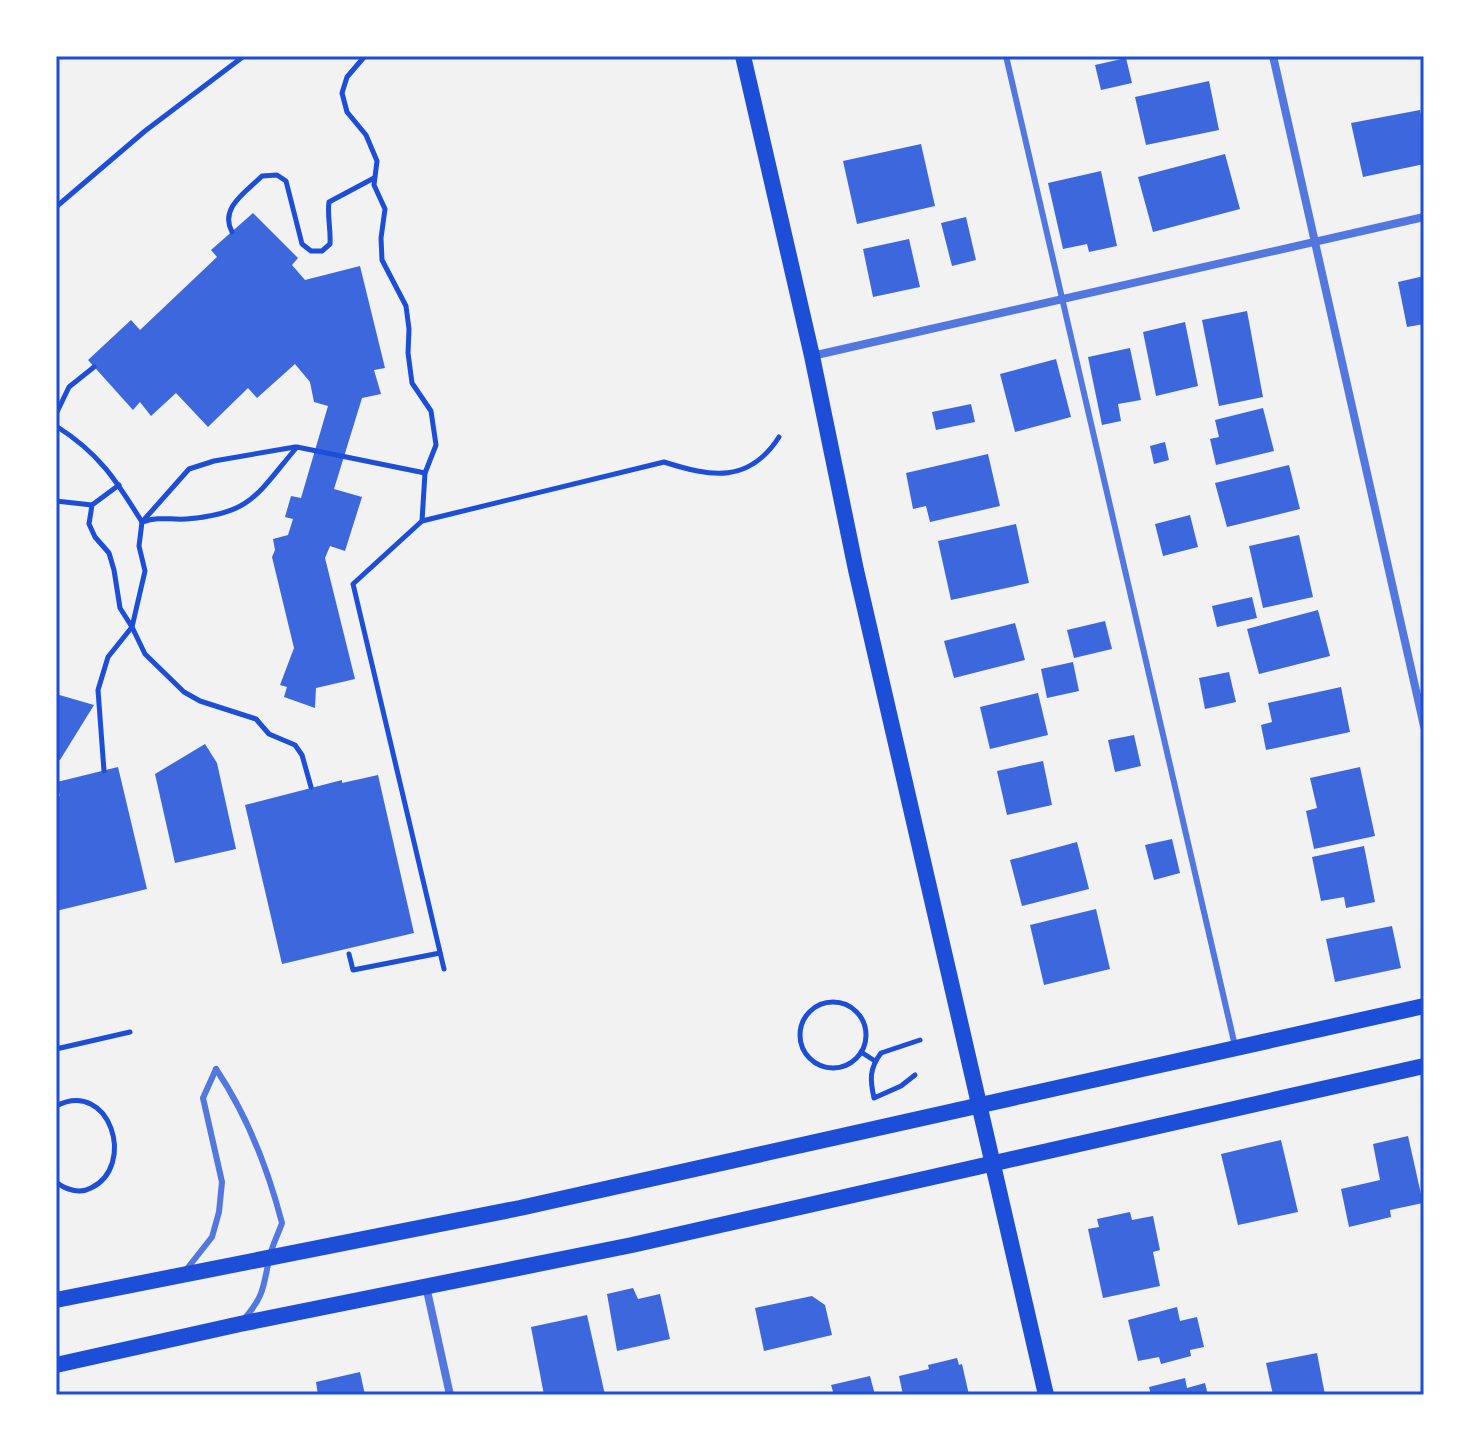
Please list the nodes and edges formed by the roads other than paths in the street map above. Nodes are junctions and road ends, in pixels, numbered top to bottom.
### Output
1 (743, 56) edge
2 (1006, 56) edge
3 (1273, 56) edge
4 (1424, 217) edge
5 (1315, 242) junction
6 (1061, 299) junction
7 (812, 356) junction
8 (1424, 726) edge
9 (1424, 1006) edge
10 (1235, 1048) junction
11 (1424, 1066) edge
12 (978, 1106) junction
13 (992, 1165) junction
14 (269, 1258) junction
15 (180, 1277) junction
16 (426, 1286) junction
17 (56, 1300) edge
18 (240, 1324) junction
19 (56, 1365) edge
20 (450, 1395) edge
21 (1046, 1395) edge

1 - 7 main road
2 - 6 lane
3 - 5 street
4 - 5 street
5 - 6 street
5 - 8 street
6 - 7 street
6 - 10 lane
7 - 12 main road
9 - 10 main road
10 - 12 main road
11 - 13 main road
12 - 13 main road
12 - 14 main road
13 - 16 main road
13 - 21 main road
14 - 15 main road
14 - 15 lane
14 - 18 lane
15 - 17 main road
16 - 18 main road
16 - 20 street
18 - 19 main road

